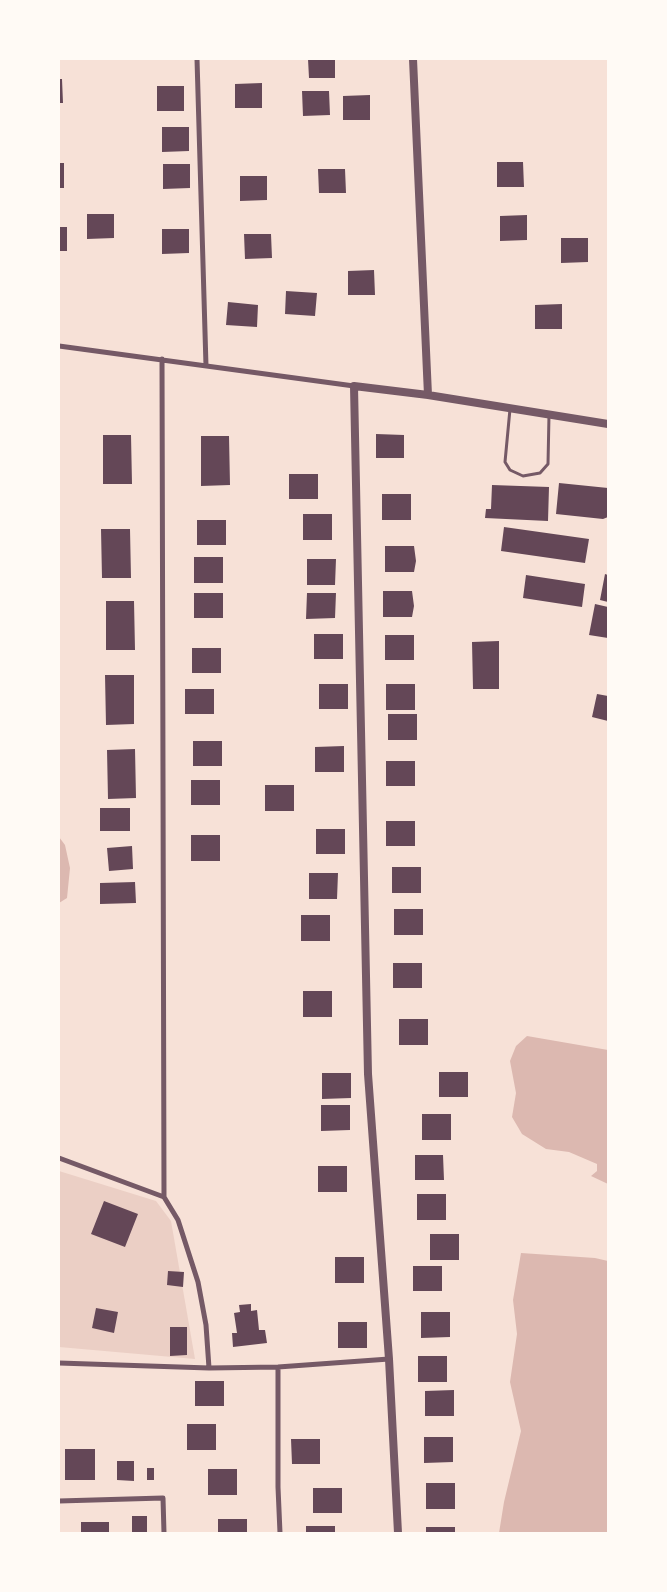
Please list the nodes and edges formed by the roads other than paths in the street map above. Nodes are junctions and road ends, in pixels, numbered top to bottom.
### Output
1 (197, 59) edge
2 (413, 59) edge
3 (59, 346) edge
4 (162, 359) junction
5 (206, 366) junction
6 (354, 386) junction
7 (428, 395) junction
8 (510, 408) junction
9 (549, 414) junction
10 (608, 424) edge
11 (59, 1158) edge
12 (164, 1197) junction
13 (389, 1359) junction
14 (59, 1363) edge
15 (278, 1367) junction
16 (209, 1368) junction
17 (59, 1501) edge
18 (164, 1533) edge
19 (280, 1533) edge
20 (398, 1533) edge

1 - 5 street
2 - 7 street
3 - 4 street
4 - 5 street
4 - 12 street
5 - 6 street
6 - 7 street
6 - 13 street
7 - 8 street
8 - 9 street
8 - 9 lane
9 - 10 street
11 - 12 street
12 - 16 street
13 - 15 street
13 - 20 street
14 - 16 street
15 - 16 street
15 - 19 street
17 - 18 street

